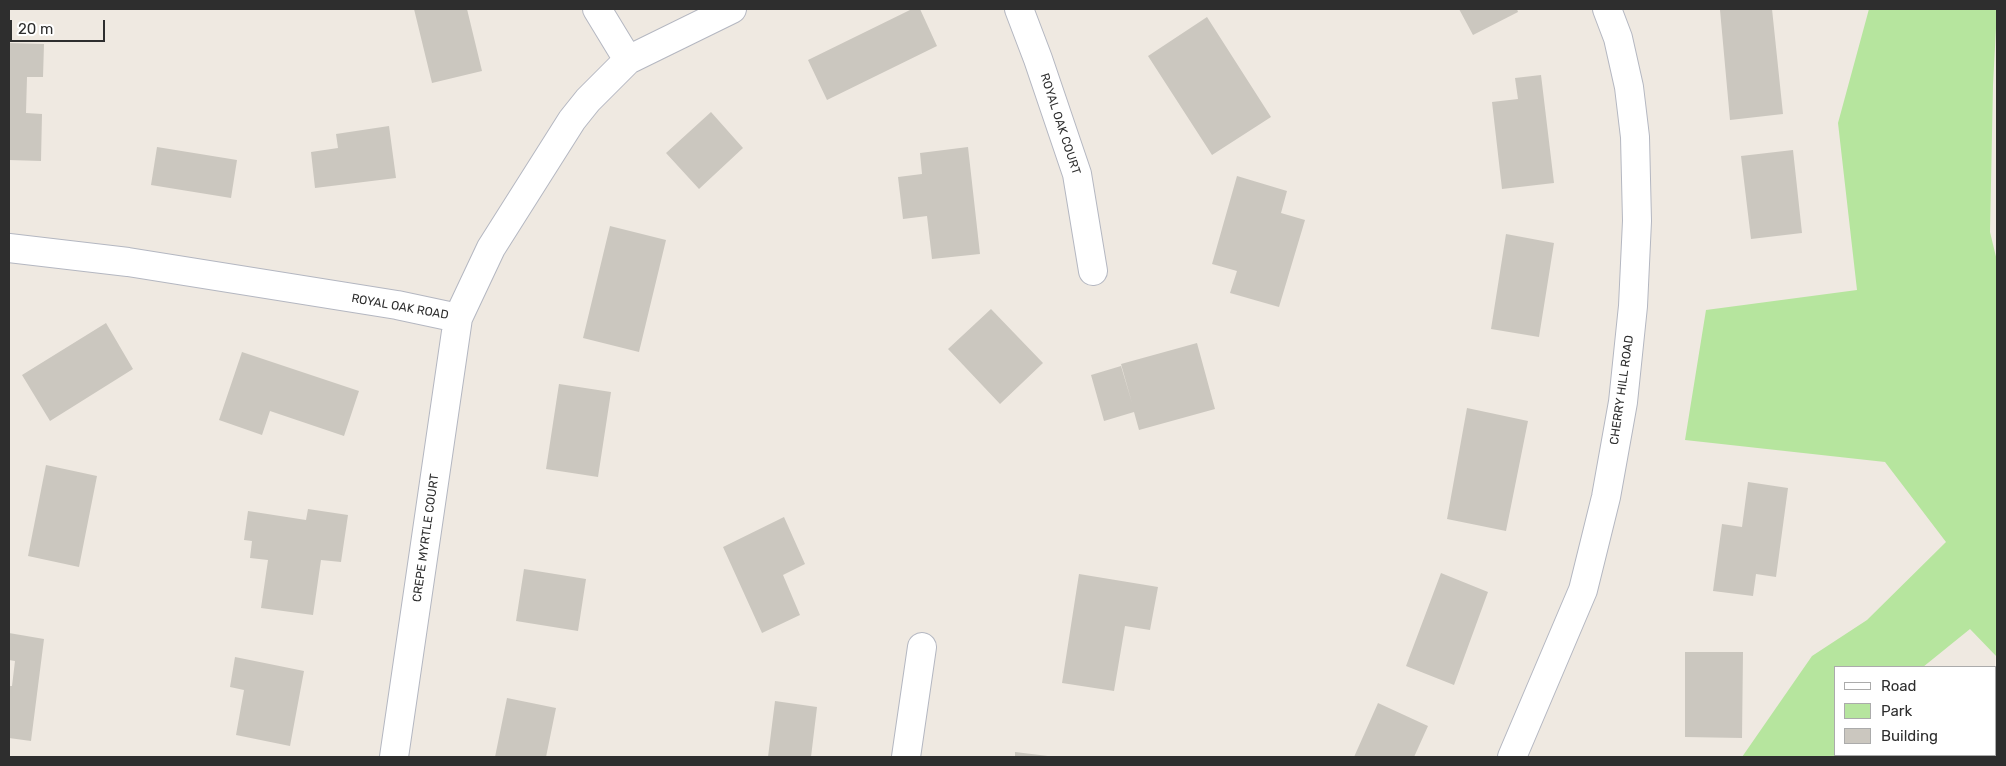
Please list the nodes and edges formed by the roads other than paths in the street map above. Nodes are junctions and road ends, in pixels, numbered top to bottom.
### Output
1 (597, 9) edge
2 (732, 9) edge
3 (1019, 9) edge
4 (1607, 9) edge
5 (628, 60) junction
6 (9, 248) edge
7 (1093, 271) dead end
8 (458, 318) junction
9 (922, 647) dead end
10 (394, 757) edge
11 (906, 757) edge
12 (1512, 757) edge

1 - 5 street
2 - 5 street, ROYAL OAK ROAD
3 - 7 street, ROYAL OAK COURT
4 - 12 street, CHERRY HILL ROAD
5 - 8 street, ROYAL OAK ROAD
6 - 8 street, ROYAL OAK ROAD
8 - 10 street, CREPE MYRTLE COURT
9 - 11 street

